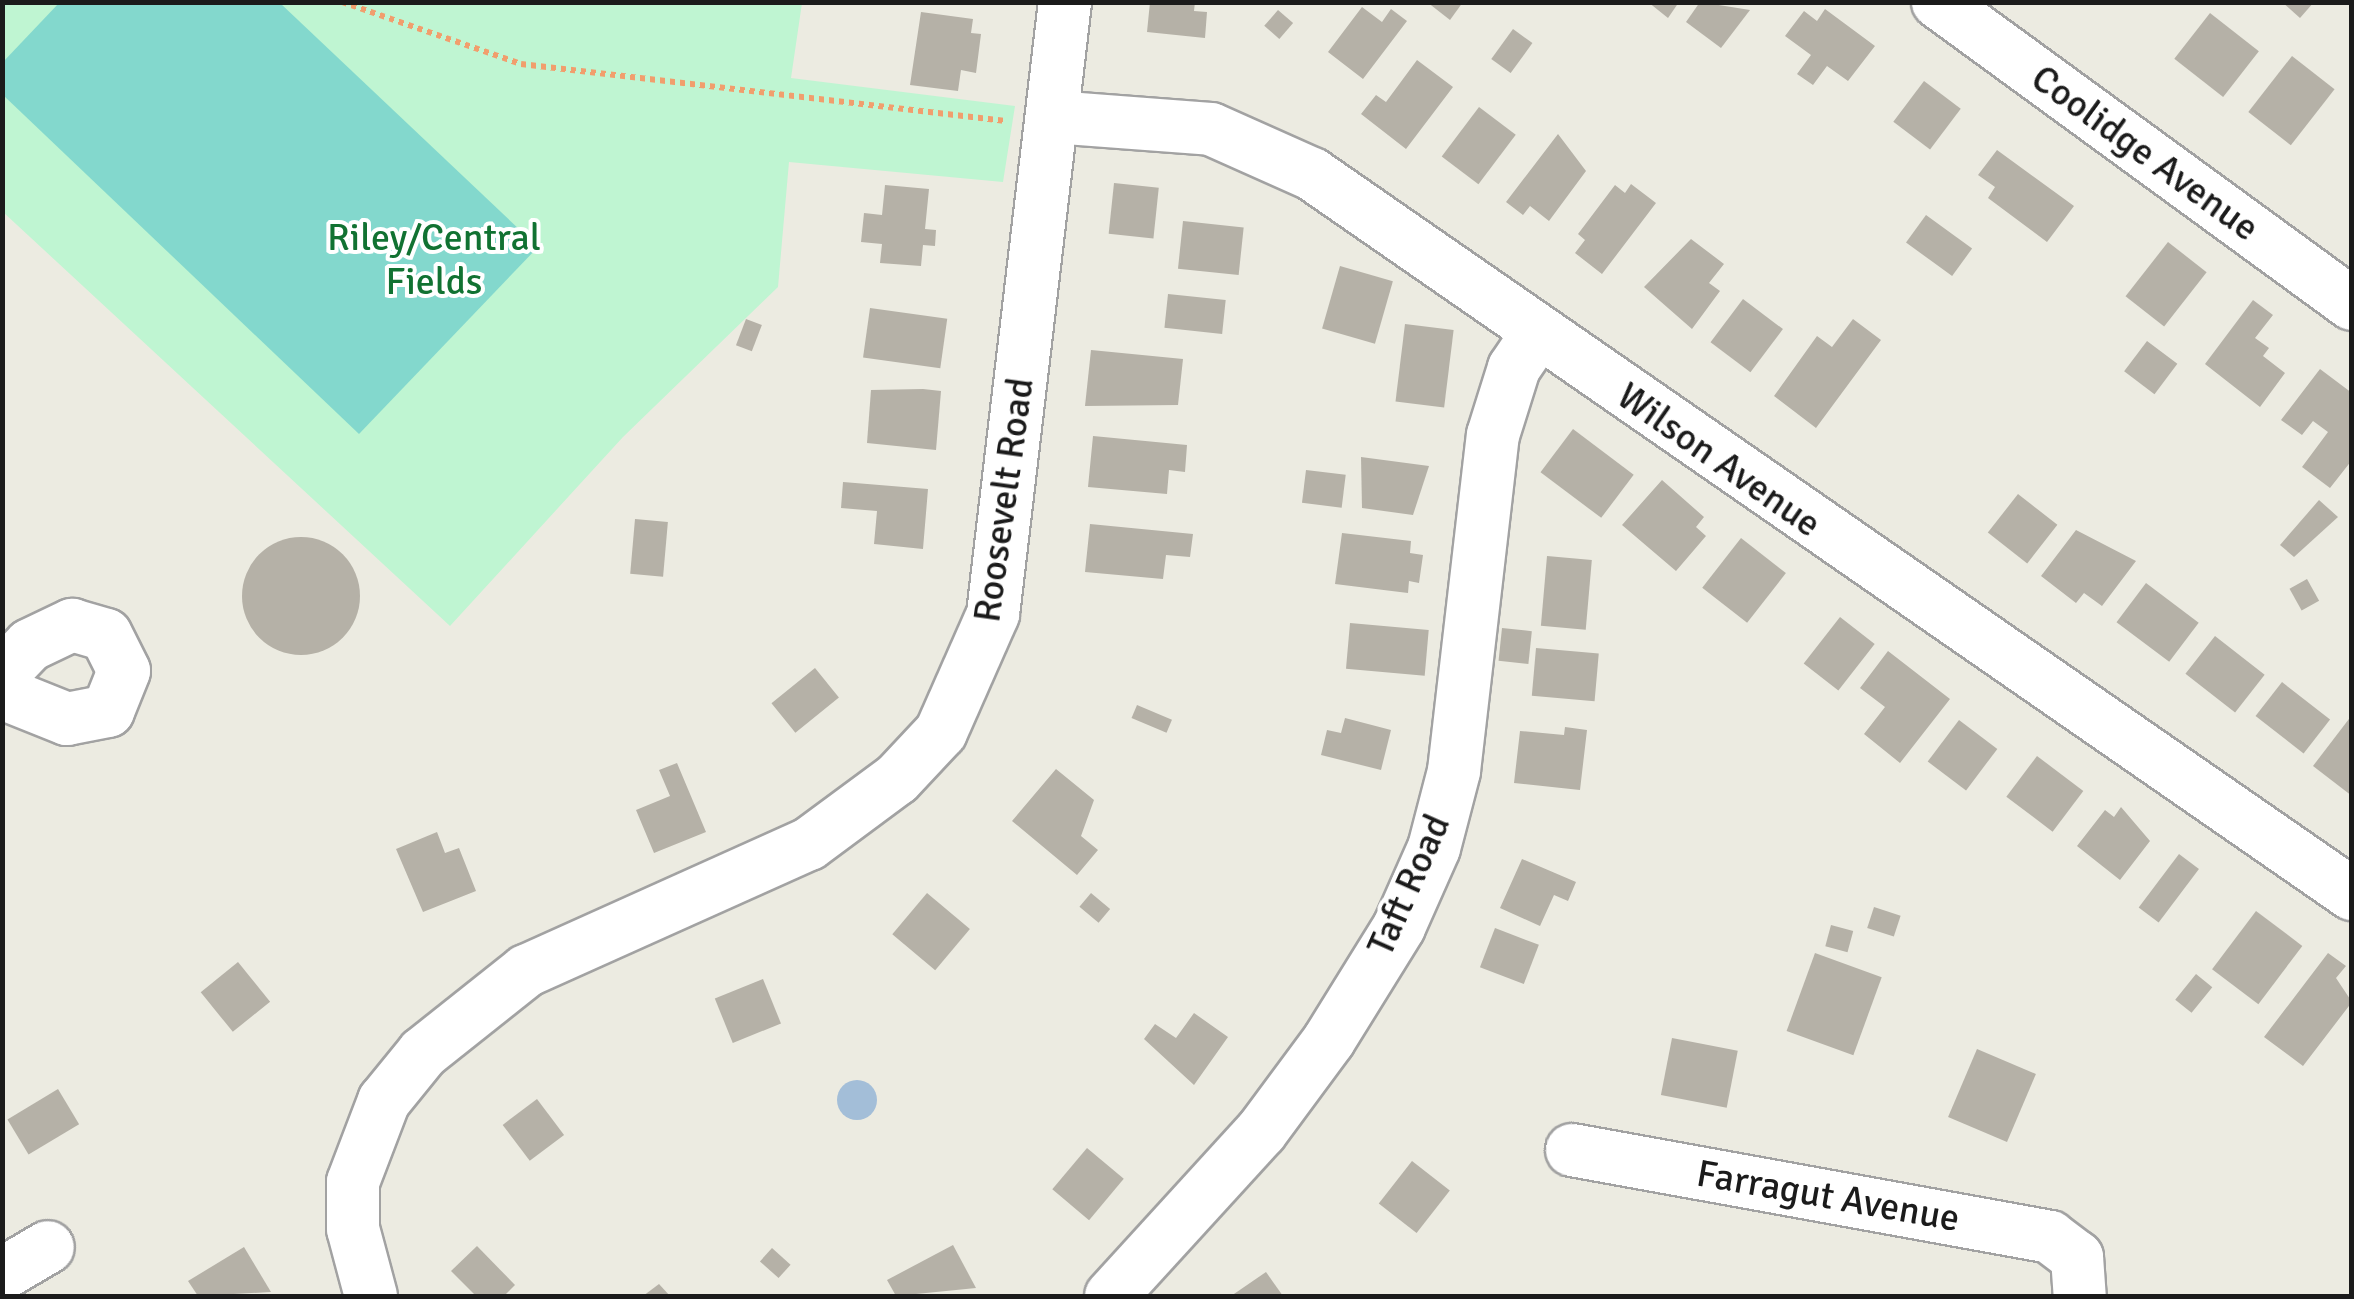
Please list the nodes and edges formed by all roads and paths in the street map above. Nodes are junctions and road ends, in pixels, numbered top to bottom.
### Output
1 (342, 2) edge
2 (1066, 2) edge
3 (1938, 2) edge
4 (1053, 116) junction
5 (2352, 304) edge
6 (1537, 334) junction
7 (2, 674) edge
8 (2, 693) edge
9 (2352, 894) edge
10 (1572, 1150) dead end
11 (48, 1247) dead end
12 (2, 1274) edge
13 (2079, 1277) edge
14 (371, 1296) edge
15 (1111, 1296) edge

1 - 4 path
2 - 4 street, Roosevelt Road
3 - 5 street, Coolidge Avenue
4 - 6 street, Wilson Avenue
4 - 14 street, Roosevelt Road
6 - 9 street, Wilson Avenue
6 - 15 street, Taft Road
7 - 8 street
10 - 13 street, Farragut Avenue
11 - 12 street

